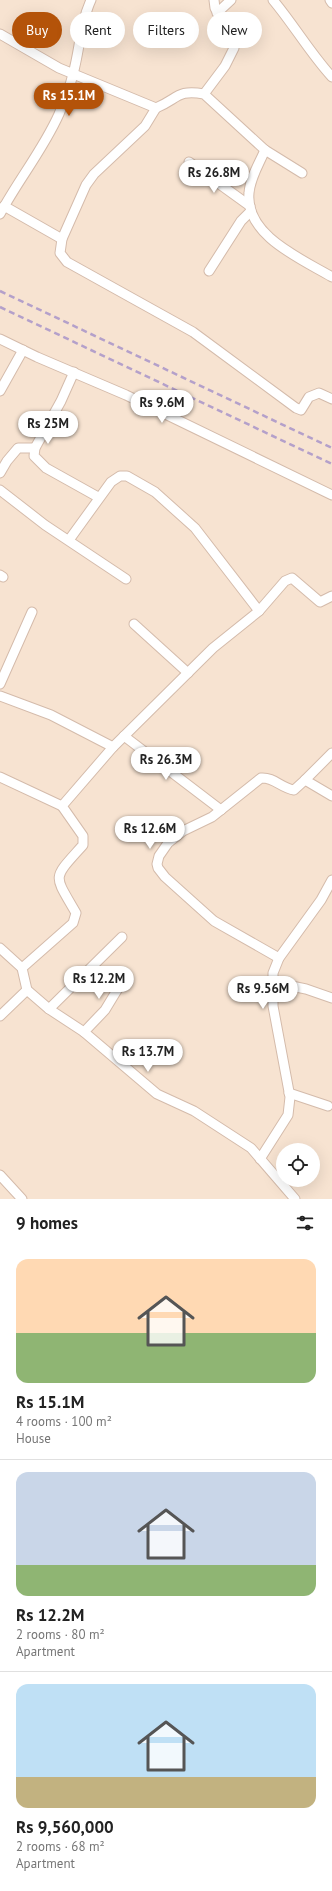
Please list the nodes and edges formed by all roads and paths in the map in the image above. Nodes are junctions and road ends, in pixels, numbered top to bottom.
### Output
1 (91, 0) edge
2 (214, 0) edge
3 (231, 0) edge
4 (273, 0) edge
5 (330, 0) edge
6 (332, 3) edge
7 (217, 12) edge
8 (218, 12) edge
9 (0, 34) edge
10 (234, 48) edge
11 (74, 74) junction
12 (332, 77) edge
13 (204, 94) junction
14 (156, 108) junction
15 (265, 150) junction
16 (189, 162) dead end
17 (302, 174) dead end
18 (251, 208) junction
19 (2, 210) edge
20 (62, 238) junction
21 (209, 271) dead end
22 (332, 277) edge
23 (0, 339) edge
24 (22, 350) junction
25 (74, 372) junction
26 (0, 391) edge
27 (332, 399) edge
28 (35, 448) junction
29 (0, 473) edge
30 (0, 490) edge
31 (332, 495) edge
32 (98, 497) junction
33 (68, 540) junction
34 (126, 579) dead end
35 (332, 596) edge
36 (259, 611) junction
37 (32, 612) dead end
38 (134, 624) dead end
39 (188, 673) junction
40 (0, 684) edge
41 (0, 696) edge
42 (124, 736) junction
43 (113, 746) junction
44 (332, 753) edge
45 (0, 777) edge
46 (305, 780) junction
47 (332, 796) edge
48 (62, 806) junction
49 (221, 810) junction
50 (332, 880) edge
51 (122, 937) dead end
52 (0, 948) edge
53 (279, 958) junction
54 (22, 968) junction
55 (125, 977) dead end
56 (272, 982) junction
57 (27, 990) junction
58 (332, 998) edge
59 (49, 1009) junction
60 (0, 1016) edge
61 (84, 1032) junction
62 (289, 1093) junction
63 (328, 1106) dead end
64 (260, 1159) junction
65 (0, 1175) edge
66 (22, 1199) edge
67 (295, 1199) edge

1 - 11 street
2 - 7 street
3 - 8 street
4 - 12 street
5 - 6 street
9 - 11 street
10 - 13 street
11 - 14 street
11 - 19 street
13 - 14 street
13 - 15 street
14 - 20 street
15 - 17 street
15 - 18 street
16 - 18 street
18 - 21 street
18 - 22 street
19 - 20 street
20 - 27 street
23 - 24 street
24 - 25 street
24 - 26 street
25 - 28 street
25 - 31 street
28 - 29 street
28 - 32 street
30 - 33 street
32 - 33 street
32 - 36 street
33 - 34 street
35 - 36 street
36 - 39 street
37 - 40 street
38 - 39 street
39 - 42 street
41 - 43 street
42 - 43 street
42 - 49 street
43 - 48 street
44 - 46 street
45 - 48 street
46 - 47 street
46 - 49 street
48 - 54 street
49 - 53 street
50 - 53 street
51 - 59 street
52 - 54 street
53 - 56 street
54 - 57 street
55 - 61 street
56 - 58 street
56 - 62 street
57 - 59 street
57 - 60 street
59 - 61 street
61 - 64 street
62 - 63 street
62 - 64 street
64 - 67 street
65 - 66 street

